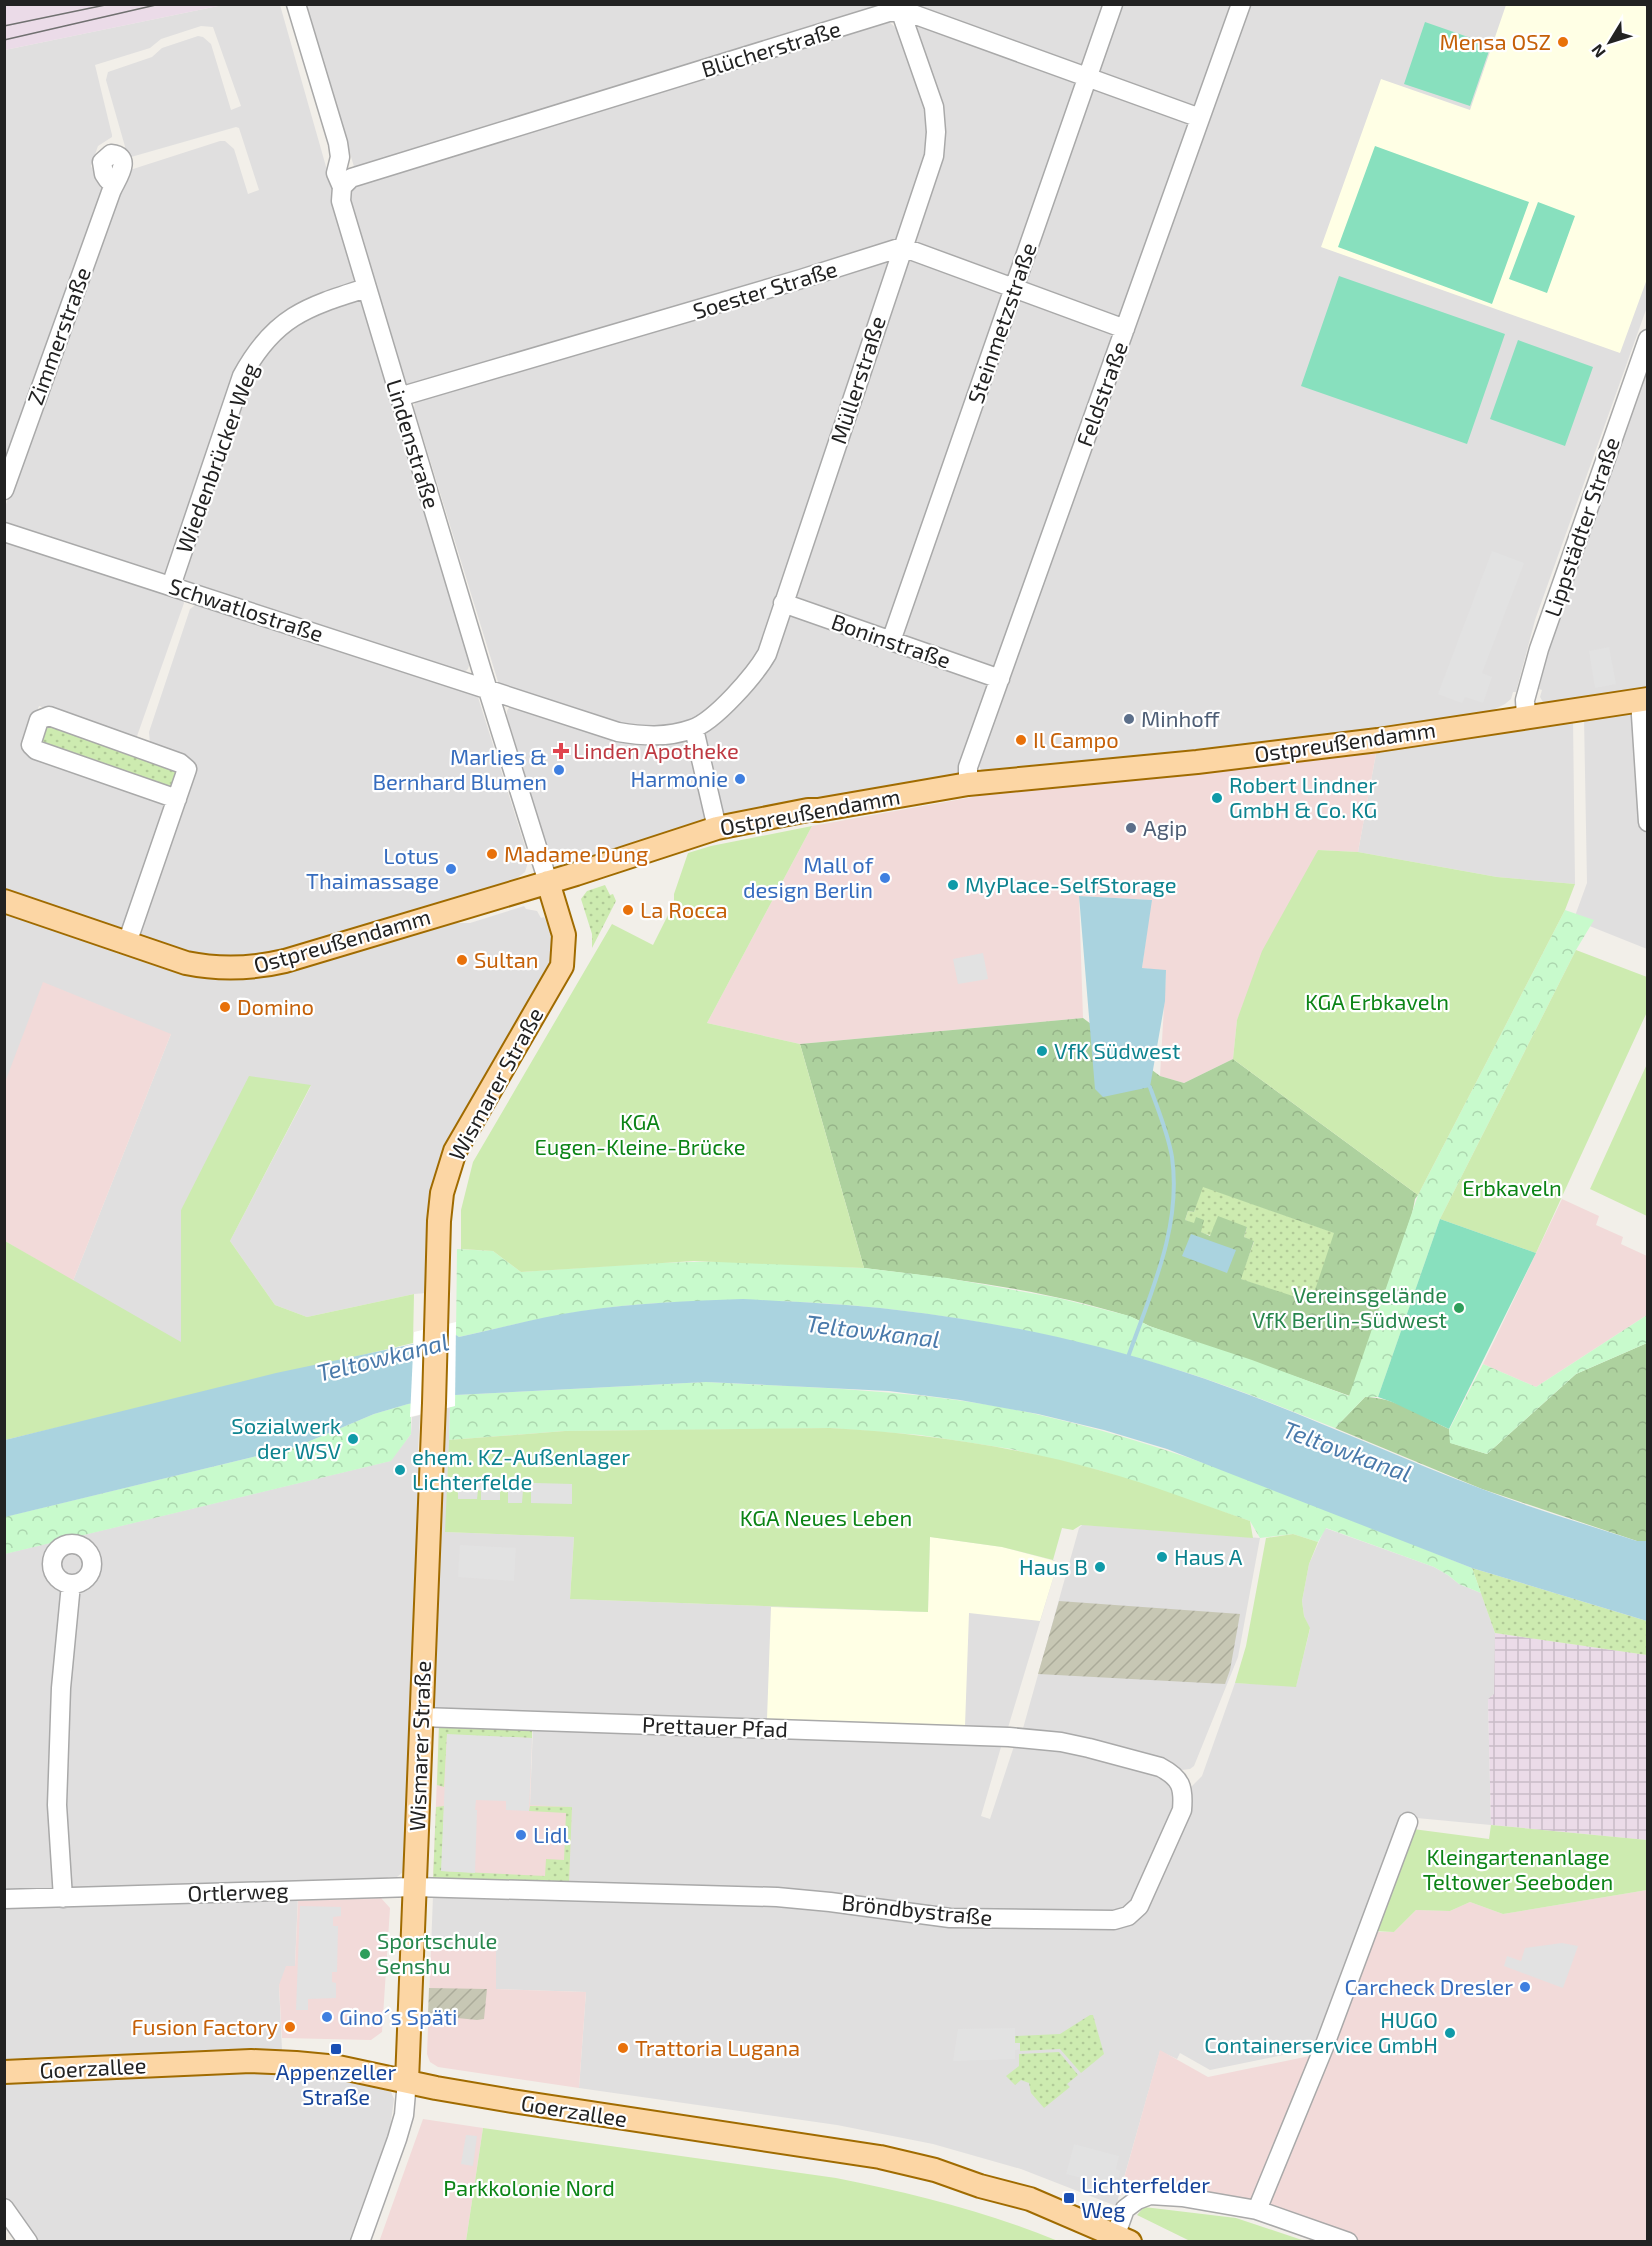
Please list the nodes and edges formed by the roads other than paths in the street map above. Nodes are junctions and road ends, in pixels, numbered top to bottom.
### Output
1 (296, 4) edge
2 (1113, 4) edge
3 (1241, 4) edge
4 (900, 8) edge
5 (1088, 76) junction
6 (1200, 118) junction
7 (114, 182) dead end
8 (342, 187) junction
9 (902, 247) junction
10 (366, 288) junction
11 (1014, 288) junction
12 (1125, 329) junction
13 (1647, 339) edge
14 (399, 398) junction
15 (4, 490) edge
16 (4, 532) edge
17 (171, 586) junction
18 (783, 603) junction
19 (891, 641) junction
20 (1000, 679) junction
21 (487, 689) junction
22 (1644, 700) edge
23 (1526, 716) junction
24 (694, 729) junction
25 (968, 784) junction
26 (177, 799) junction
27 (1647, 822) edge
28 (717, 828) junction
29 (548, 882) junction
30 (4, 901) edge
31 (127, 943) junction
32 (71, 1584) dead end
33 (421, 1717) junction
34 (1009, 1737) joint
35 (1408, 1822) dead end
36 (414, 1887) junction
37 (63, 1898) junction
38 (4, 1899) edge
39 (4, 2072) edge
40 (408, 2082) junction
41 (4, 2208) edge
42 (1257, 2210) junction
43 (1123, 2238) edge
44 (28, 2241) edge
45 (360, 2241) edge
46 (1348, 2241) edge

1 - 8 street, Lindenstraße
2 - 5 street, Steinmetzstraße
3 - 6 street, Feldstraße
4 - 5 street, Blücherstraße
4 - 8 street, Blücherstraße
4 - 9 street, Müllerstraße
5 - 6 street, Blücherstraße
5 - 11 street, Steinmetzstraße
6 - 12 street, Feldstraße
7 - 15 street, Zimmerstraße
8 - 10 street, Lindenstraße
9 - 11 street
9 - 14 street, Soester Straße
9 - 18 street, Müllerstraße
10 - 14 street, Lindenstraße
10 - 17 street, Wiedenbrücker Weg
11 - 12 street
11 - 19 street, Steinmetzstraße
12 - 20 street, Feldstraße
13 - 23 street, Lippstädter Straße
14 - 21 street, Lindenstraße
16 - 17 street, Schwatlostraße
17 - 21 street, Schwatlostraße
18 - 19 street, Boninstraße
18 - 24 street, Müllerstraße
19 - 20 street, Boninstraße
20 - 25 street, Feldstraße
21 - 24 street, Müllerstraße
21 - 29 street, Lindenstraße
22 - 23 main road, Ostpreußendamm
22 - 27 street, Ostpreußendamm
23 - 25 main road, Ostpreußendamm
24 - 28 street
25 - 28 main road, Ostpreußendamm
26 - 26 street
26 - 31 street
28 - 29 main road, Ostpreußendamm
29 - 31 main road, Ostpreußendamm
29 - 33 main road, Wismarer Straße
30 - 31 main road, Ostpreußendamm
32 - 37 street
33 - 34 street, Prettauer Pfad
33 - 36 main road, Wismarer Straße
34 - 36 street, Bröndbystraße
35 - 42 street
36 - 37 street, Ortlerweg
36 - 40 main road, Wismarer Straße
37 - 38 street, Ortlerweg
39 - 40 main road, Goerzallee
40 - 43 main road, Goerzallee
40 - 45 street
41 - 44 street
42 - 43 street
42 - 46 street

